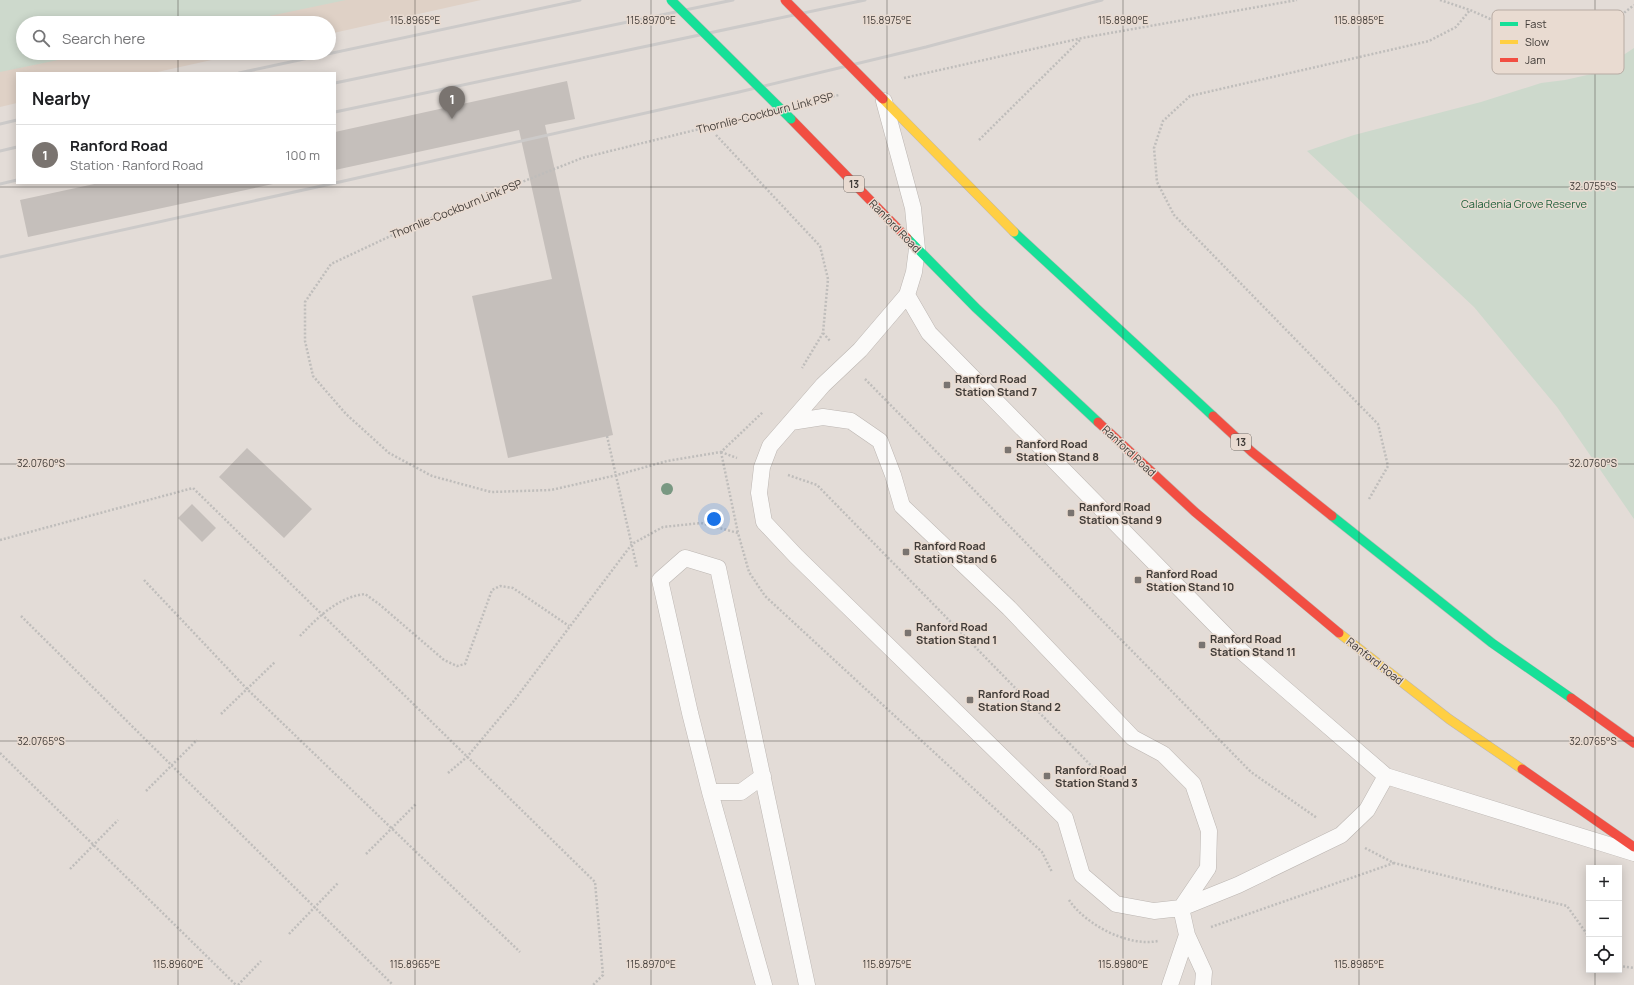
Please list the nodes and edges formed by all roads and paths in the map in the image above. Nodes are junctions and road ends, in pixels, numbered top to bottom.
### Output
1 (671, 0) edge
2 (785, 0) edge
3 (1297, 0) edge
4 (1440, 0) edge
5 (1634, 5) edge
6 (1470, 10) junction
7 (1624, 13) edge
8 (1492, 20) edge
9 (1082, 38) junction
10 (903, 79) dead end
11 (842, 94) dead end
12 (883, 99) junction
13 (811, 102) dead end
14 (750, 117) dead end
15 (716, 135) dead end
16 (979, 140) dead end
17 (917, 249) junction
18 (907, 295) junction
19 (800, 371) dead end
20 (872, 386) dead end
21 (765, 410) dead end
22 (791, 422) junction
23 (607, 436) dead end
24 (721, 452) junction
25 (762, 467) junction
26 (617, 475) junction
27 (1369, 499) dead end
28 (738, 533) junction
29 (0, 540) edge
30 (632, 544) junction
31 (638, 573) dead end
32 (144, 580) dead end
33 (322, 614) junction
34 (21, 616) dead end
35 (569, 626) junction
36 (300, 636) dead end
37 (275, 662) dead end
38 (247, 688) junction
39 (221, 714) dead end
40 (197, 740) dead end
41 (1634, 744) edge
42 (0, 753) edge
43 (467, 757) junction
44 (170, 767) junction
45 (448, 773) dead end
46 (763, 776) junction
47 (1386, 776) junction
48 (1110, 785) dead end
49 (146, 791) dead end
50 (710, 792) junction
51 (416, 804) dead end
52 (118, 820) dead end
53 (392, 828) junction
54 (1341, 835) junction
55 (94, 845) junction
56 (1634, 847) edge
57 (1634, 853) edge
58 (366, 854) dead end
59 (1394, 863) junction
60 (70, 869) dead end
61 (1056, 878) dead end
62 (338, 883) dead end
63 (1066, 896) dead end
64 (314, 908) junction
65 (1181, 908) junction
66 (1586, 933) edge
67 (289, 934) dead end
68 (1187, 935) junction
69 (520, 952) dead end
70 (261, 961) dead end
71 (1622, 966) edge
72 (1634, 968) edge
73 (237, 985) edge
74 (393, 985) edge
75 (593, 985) edge
76 (764, 985) edge
77 (807, 985) edge
78 (1170, 985) edge
79 (1203, 985) edge

1 - 17 main road, Ranford Road / 13, bridge
2 - 12 main road, 13, bridge
3 - 9 path
4 - 6 path
5 - 7 path
6 - 8 path
6 - 27 path
9 - 10 path
9 - 16 path
11 - 13 path, Thornlie-Cockburn Link PSP
12 - 17 lane
12 - 41 main road, 13
14 - 26 path, Thornlie-Cockburn Link PSP
15 - 19 path
17 - 18 lane
17 - 56 main road, Ranford Road / 13
18 - 22 lane
18 - 47 lane
20 - 54 path
21 - 24 path
22 - 25 lane
22 - 65 lane
23 - 26 path
24 - 25 path
24 - 26 path, Thornlie-Cockburn Link PSP
24 - 28 path
25 - 48 path
25 - 65 lane
26 - 30 path
28 - 30 path
28 - 61 path
29 - 33 path
30 - 31 path
30 - 35 path
32 - 38 path
33 - 35 path
33 - 36 path
33 - 43 path
34 - 44 path
35 - 43 path
37 - 38 path
38 - 39 path
38 - 53 path
40 - 44 path
42 - 55 path
43 - 45 path
43 - 75 path
44 - 49 path
44 - 64 path
46 - 50 lane
46 - 50 lane
46 - 77 lane
47 - 54 lane
47 - 57 lane
50 - 76 lane
51 - 53 path
52 - 55 path
53 - 58 path
53 - 69 path
54 - 59 path
54 - 65 lane
55 - 60 path
55 - 73 path
59 - 66 path
59 - 68 path
62 - 64 path
63 - 68 path
64 - 67 path
64 - 74 path
65 - 68 lane
68 - 78 lane
68 - 79 lane
70 - 73 path
71 - 72 path

